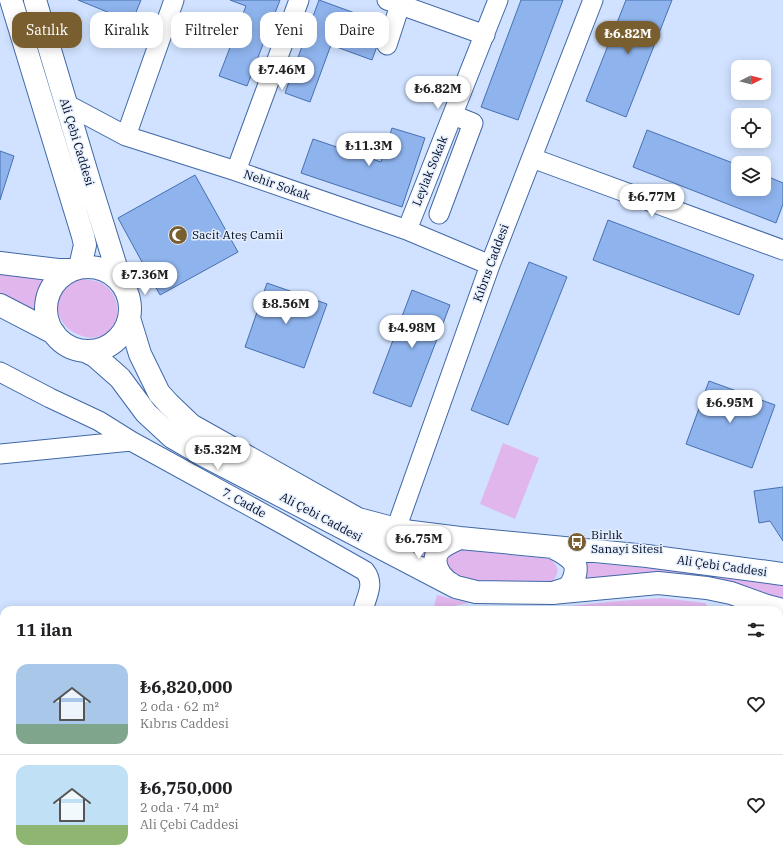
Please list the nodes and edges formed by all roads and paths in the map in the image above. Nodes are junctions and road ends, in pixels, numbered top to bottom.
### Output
1 (11, 0) edge
2 (35, 0) edge
3 (174, 0) edge
4 (299, 0) edge
5 (498, 0) edge
6 (593, 0) edge
7 (394, 2) edge
8 (389, 33) edge
9 (484, 35) junction
10 (66, 104) junction
11 (453, 114) junction
12 (126, 136) junction
13 (532, 158) junction
14 (236, 171) junction
15 (439, 214) dead end
16 (407, 230) junction
17 (783, 250) edge
18 (0, 263) edge
19 (490, 265) junction
20 (69, 269) junction
21 (121, 283) junction
22 (0, 305) edge
23 (129, 318) junction
24 (54, 333) junction
25 (85, 351) junction
26 (0, 372) edge
27 (131, 441) junction
28 (0, 454) edge
29 (396, 529) junction
30 (460, 538) junction
31 (552, 546) junction
32 (783, 574) edge
33 (456, 587) junction
34 (552, 593) junction
35 (364, 606) edge
36 (764, 606) edge

1 - 20 main road, Ali Çebi Caddesi
2 - 10 main road, Ali Çebi Caddesi
3 - 12 street
4 - 14 street
5 - 9 street, Leylak Sokak
6 - 13 street, Kıbrıs Caddesi
7 - 8 street
7 - 9 street
9 - 11 street, Leylak Sokak
10 - 12 street, Nehir Sokak
10 - 21 main road, Ali Çebi Caddesi
11 - 15 street
11 - 16 street, Leylak Sokak
12 - 14 street, Nehir Sokak
13 - 17 street
13 - 19 street, Kıbrıs Caddesi
14 - 16 street, Nehir Sokak
16 - 19 street, Nehir Sokak
18 - 20 main road
19 - 29 street, Kıbrıs Caddesi
20 - 21 main road
20 - 24 main road
21 - 23 main road
22 - 24 main road
23 - 25 main road
23 - 29 main road, Ali Çebi Caddesi
24 - 25 main road
25 - 33 main road, Ali Çebi Caddesi
26 - 27 street, 7. Cadde
27 - 28 street
27 - 35 street, 7. Cadde
29 - 30 main road, Ali Çebi Caddesi
30 - 31 main road, Ali Çebi Caddesi
30 - 33 main road
31 - 32 main road, Ali Çebi Caddesi
31 - 34 main road
33 - 34 main road, Ali Çebi Caddesi
34 - 36 main road, Ali Çebi Caddesi

